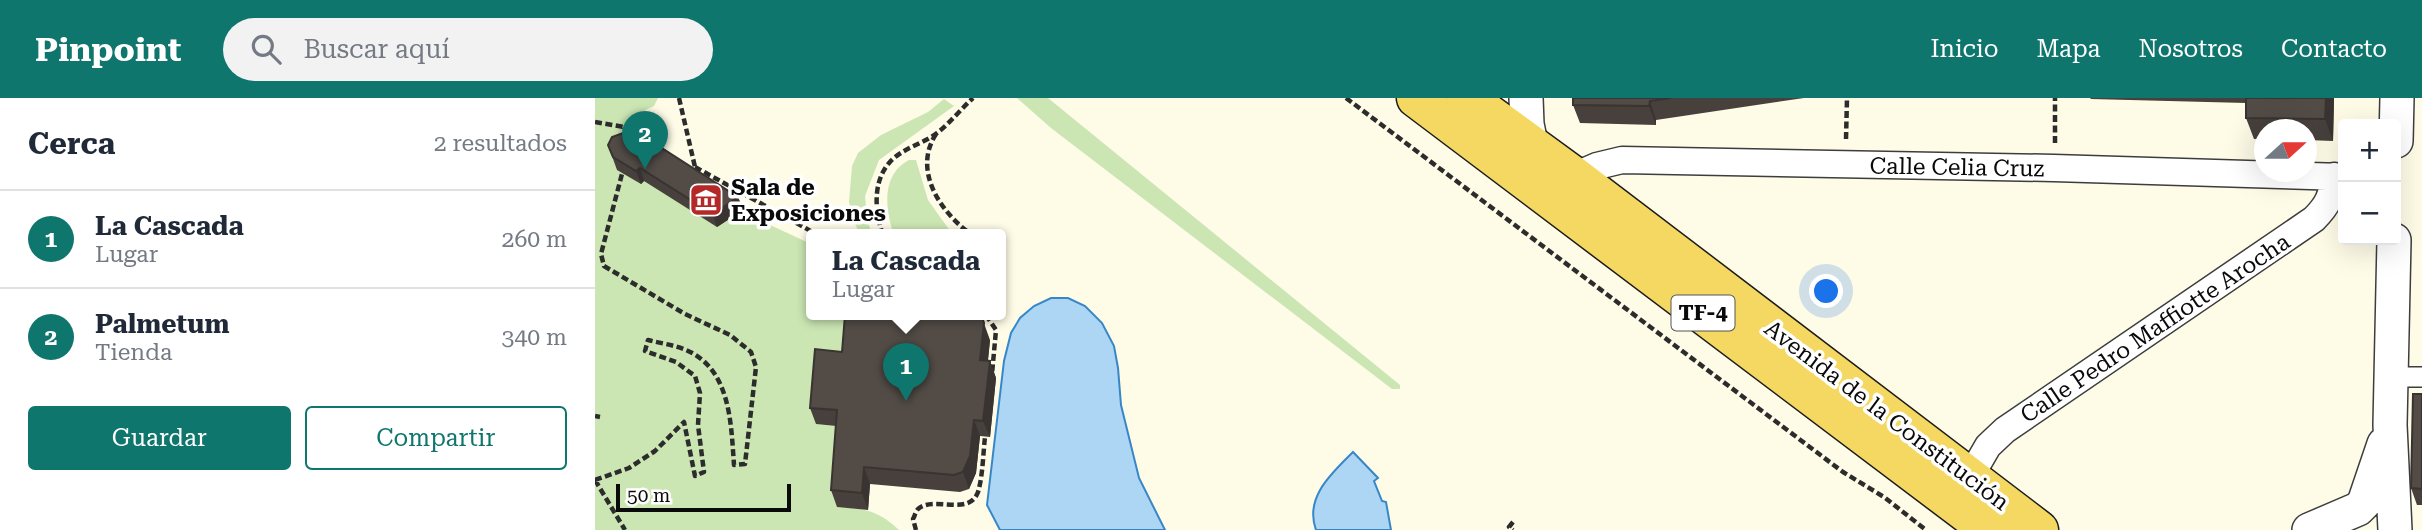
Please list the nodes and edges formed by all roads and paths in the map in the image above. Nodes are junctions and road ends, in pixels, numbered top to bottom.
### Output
1 (679, 98) edge
2 (1346, 98) edge
3 (1416, 98) edge
4 (1467, 98) edge
5 (1526, 98) edge
6 (1847, 98) edge
7 (2055, 98) edge
8 (2397, 98) edge
9 (970, 99) edge
10 (2397, 119) edge
11 (595, 122) edge
12 (632, 124) dead end
13 (624, 127) junction
14 (936, 134) junction
15 (1846, 139) dead end
16 (2055, 143) dead end
17 (1531, 145) junction
18 (638, 146) edge
19 (625, 159) edge
20 (695, 167) junction
21 (631, 169) edge
22 (622, 171) junction
23 (1574, 176) junction
24 (2338, 176) edge
25 (695, 179) edge
26 (2338, 179) edge
27 (807, 229) edge
28 (881, 229) edge
29 (965, 229) edge
30 (2393, 245) edge
31 (989, 320) edge
32 (992, 377) edge
33 (2406, 377) edge
34 (2390, 425) junction
35 (985, 437) edge
36 (1971, 477) junction
37 (595, 480) edge
38 (1513, 522) dead end
39 (625, 530) edge
40 (916, 530) edge
41 (1513, 530) edge
42 (1926, 530) edge
43 (1989, 530) edge
44 (2039, 530) edge
45 (2309, 530) edge
46 (2395, 530) edge

1 - 20 path
2 - 42 path
3 - 43 main road, Avenida de la Constitución / TF-4
4 - 17 main road, Avenida de la Constitución / TF-4
5 - 17 street
6 - 15 path
7 - 16 path
8 - 10 street
9 - 14 path
11 - 13 path
12 - 13 path
13 - 18 path
14 - 28 path
14 - 29 path
17 - 23 main road, Avenida de la Constitución / TF-4
19 - 22 path
20 - 25 path
20 - 27 path
21 - 22 path
22 - 37 path
23 - 24 street, Calle Celia Cruz
23 - 36 main road, Avenida de la Constitución / TF-4
26 - 36 street, Calle Pedro Maffiotte Arocha
30 - 33 street
31 - 32 path
33 - 34 street
34 - 45 street
34 - 46 street
35 - 40 path
36 - 44 main road, Avenida de la Constitución / TF-4
37 - 39 path
38 - 41 path

